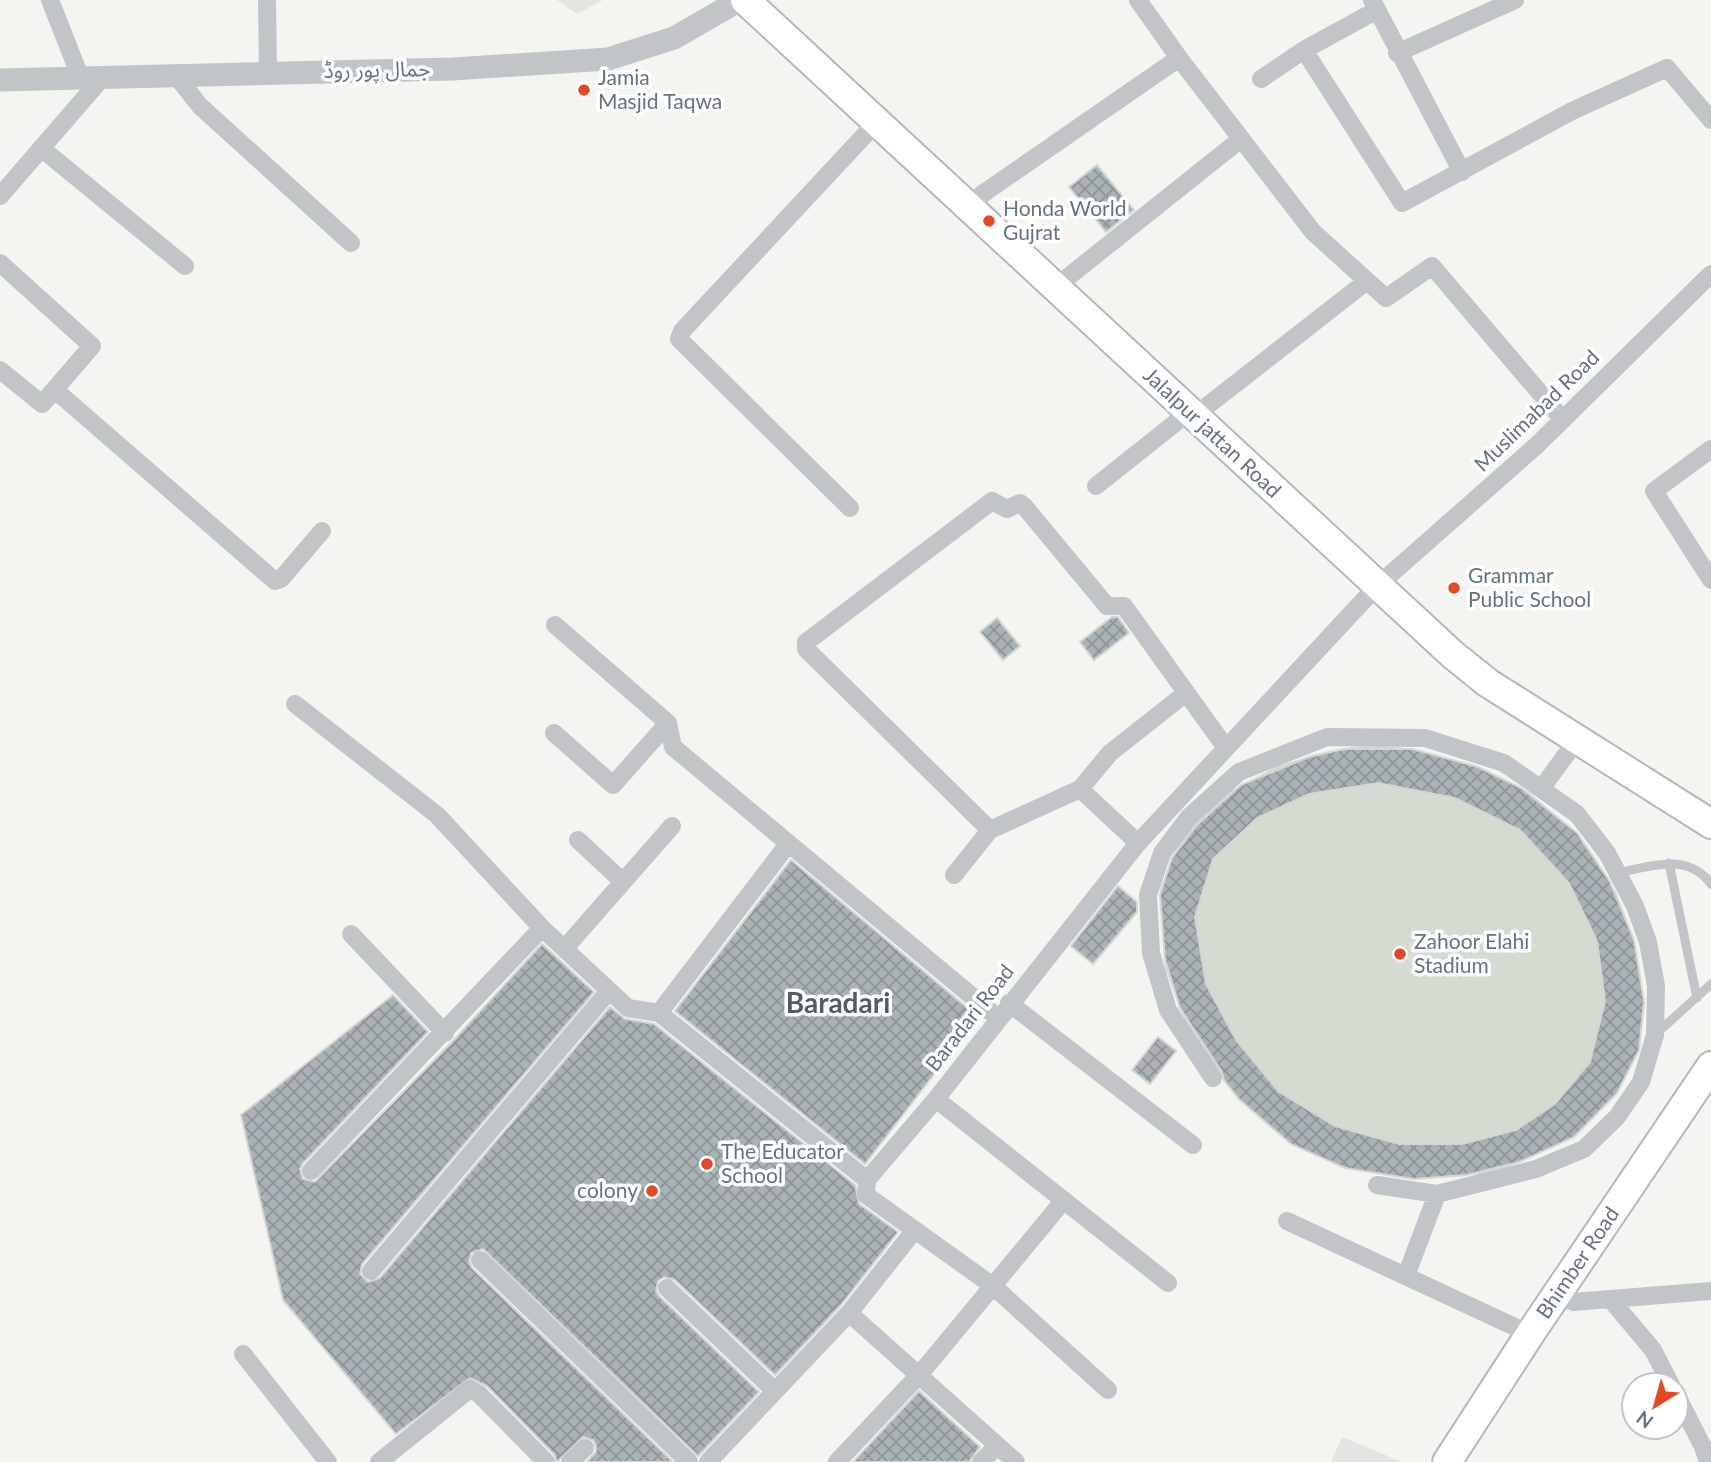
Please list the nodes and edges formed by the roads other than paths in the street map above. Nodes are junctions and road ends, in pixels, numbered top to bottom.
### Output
1 (50, 0) edge
2 (267, 0) edge
3 (742, 0) edge
4 (771, 0) edge
5 (1138, 0) edge
6 (1515, 0) edge
7 (1374, 5) edge
8 (1304, 50) junction
9 (1398, 53) junction
10 (1179, 58) junction
11 (268, 72) junction
12 (177, 77) junction
13 (91, 79) junction
14 (1261, 79) dead end
15 (0, 80) edge
16 (1711, 121) edge
17 (876, 122) junction
18 (1241, 139) junction
19 (41, 148) junction
20 (1462, 172) junction
21 (981, 195) junction
22 (0, 196) edge
23 (351, 243) dead end
24 (0, 263) edge
25 (185, 266) dead end
26 (1068, 277) junction
27 (1367, 281) junction
28 (1707, 285) edge
29 (1126, 341) junction
30 (0, 370) edge
31 (55, 390) junction
32 (1198, 409) junction
33 (1563, 420) junction
34 (1711, 449) edge
35 (1096, 486) dead end
36 (850, 508) dead end
37 (322, 531) dead end
38 (1382, 580) junction
39 (1711, 580) edge
40 (555, 625) dead end
41 (1186, 692) junction
42 (295, 704) dead end
43 (668, 723) junction
44 (554, 733) dead end
45 (1576, 741) junction
46 (1226, 748) junction
47 (1080, 789) junction
48 (1541, 789) junction
49 (1711, 805) edge
50 (1711, 824) edge
51 (672, 825) dead end
52 (990, 831) junction
53 (578, 840) dead end
54 (1138, 843) junction
55 (789, 844) junction
56 (1669, 863) junction
57 (1618, 873) junction
58 (954, 875) dead end
59 (622, 881) junction
60 (1711, 884) edge
61 (542, 928) junction
62 (351, 934) dead end
63 (565, 948) junction
64 (1711, 984) edge
65 (609, 991) junction
66 (1697, 998) junction
67 (1009, 1003) junction
68 (659, 1013) junction
69 (998, 1018) junction
70 (445, 1033) junction
71 (1655, 1035) junction
72 (1711, 1066) edge
73 (1213, 1078) dead end
74 (936, 1099) junction
75 (1711, 1100) edge
76 (1193, 1145) dead end
77 (311, 1171) dead end
78 (867, 1180) junction
79 (1377, 1185) dead end
80 (1437, 1194) junction
81 (1064, 1200) junction
82 (1287, 1221) dead end
83 (914, 1231) junction
84 (480, 1260) dead end
85 (371, 1271) dead end
86 (1406, 1276) junction
87 (1168, 1283) dead end
88 (993, 1286) junction
89 (667, 1288) dead end
90 (1711, 1292) edge
91 (1611, 1300) junction
92 (1573, 1302) junction
93 (849, 1313) junction
94 (1530, 1334) junction
95 (243, 1354) dead end
96 (1664, 1371) edge
97 (920, 1374) junction
98 (1108, 1390) dead end
99 (775, 1391) junction
100 (1690, 1424) edge
101 (996, 1447) junction
102 (585, 1448) dead end
103 (328, 1462) edge
104 (379, 1462) edge
105 (546, 1462) edge
106 (570, 1462) edge
107 (689, 1462) edge
108 (708, 1462) edge
109 (837, 1462) edge
110 (981, 1462) edge
111 (1016, 1462) edge
112 (1447, 1462) edge
113 (1471, 1462) edge
114 (1708, 1462) edge

1 - 13 street
2 - 11 street
3 - 11 street, جمال پور روڈ
3 - 17 main road, Jalalpur jattan Road
4 - 21 main road, Jalalpur jattan Road
5 - 10 street
6 - 9 street
7 - 8 street
7 - 9 street
8 - 14 street
8 - 20 street
9 - 20 street
10 - 18 street
10 - 21 street
11 - 12 street, جمال پور روڈ
12 - 13 street, جمال پور روڈ
12 - 23 street
13 - 15 street, جمال پور روڈ
13 - 19 street
16 - 20 street
17 - 29 main road, Jalalpur jattan Road
17 - 36 street
18 - 26 street
18 - 27 street
19 - 22 street
19 - 25 street
21 - 26 main road, Jalalpur jattan Road
24 - 31 street
26 - 29 main road, Jalalpur jattan Road
27 - 32 street
27 - 33 street
28 - 33 street, Muslimabad Road
29 - 32 main road, Jalalpur jattan Road
30 - 31 street
31 - 37 street
32 - 35 street
32 - 38 main road, Jalalpur jattan Road
33 - 38 street, Muslimabad Road
34 - 39 street
38 - 45 main road, Jalalpur jattan Road
38 - 46 street, Baradari Road
38 - 49 main road, Jalalpur jattan Road
40 - 43 street
41 - 46 street
41 - 47 street
41 - 52 street
42 - 61 street
43 - 44 street
43 - 55 street
45 - 48 street
45 - 50 main road, Jalalpur jattan Road
46 - 54 street, Baradari Road
47 - 52 street
47 - 54 street
48 - 57 street
48 - 73 street
51 - 59 street
52 - 58 street
53 - 59 street
54 - 67 street, Baradari Road
55 - 68 street
55 - 69 street
56 - 57 lane
56 - 60 lane
56 - 66 lane
57 - 71 street
59 - 63 street
61 - 63 street
61 - 70 street
62 - 70 street
63 - 65 street
64 - 66 lane
65 - 68 street
65 - 85 street
66 - 71 lane
67 - 69 street, Baradari Road
67 - 76 street
68 - 78 street
69 - 74 street, Baradari Road
70 - 77 street
71 - 80 street
72 - 94 main road, Bhimber Road
74 - 78 street, Baradari Road
74 - 81 street
75 - 92 main road, Bhimber Road
78 - 83 street
79 - 80 street
80 - 86 street
81 - 87 street
81 - 88 street
82 - 86 street
83 - 88 street
83 - 93 street
84 - 107 street
86 - 94 street
88 - 97 street
88 - 98 street
89 - 99 street
90 - 91 street
91 - 92 street
91 - 96 street
92 - 113 main road, Bhimber Road
93 - 97 street
93 - 99 street
94 - 112 main road, Bhimber Road
95 - 103 street
97 - 101 street
97 - 109 street
99 - 108 street
100 - 114 street
101 - 110 street
101 - 111 street
102 - 106 street
104 - 105 street

